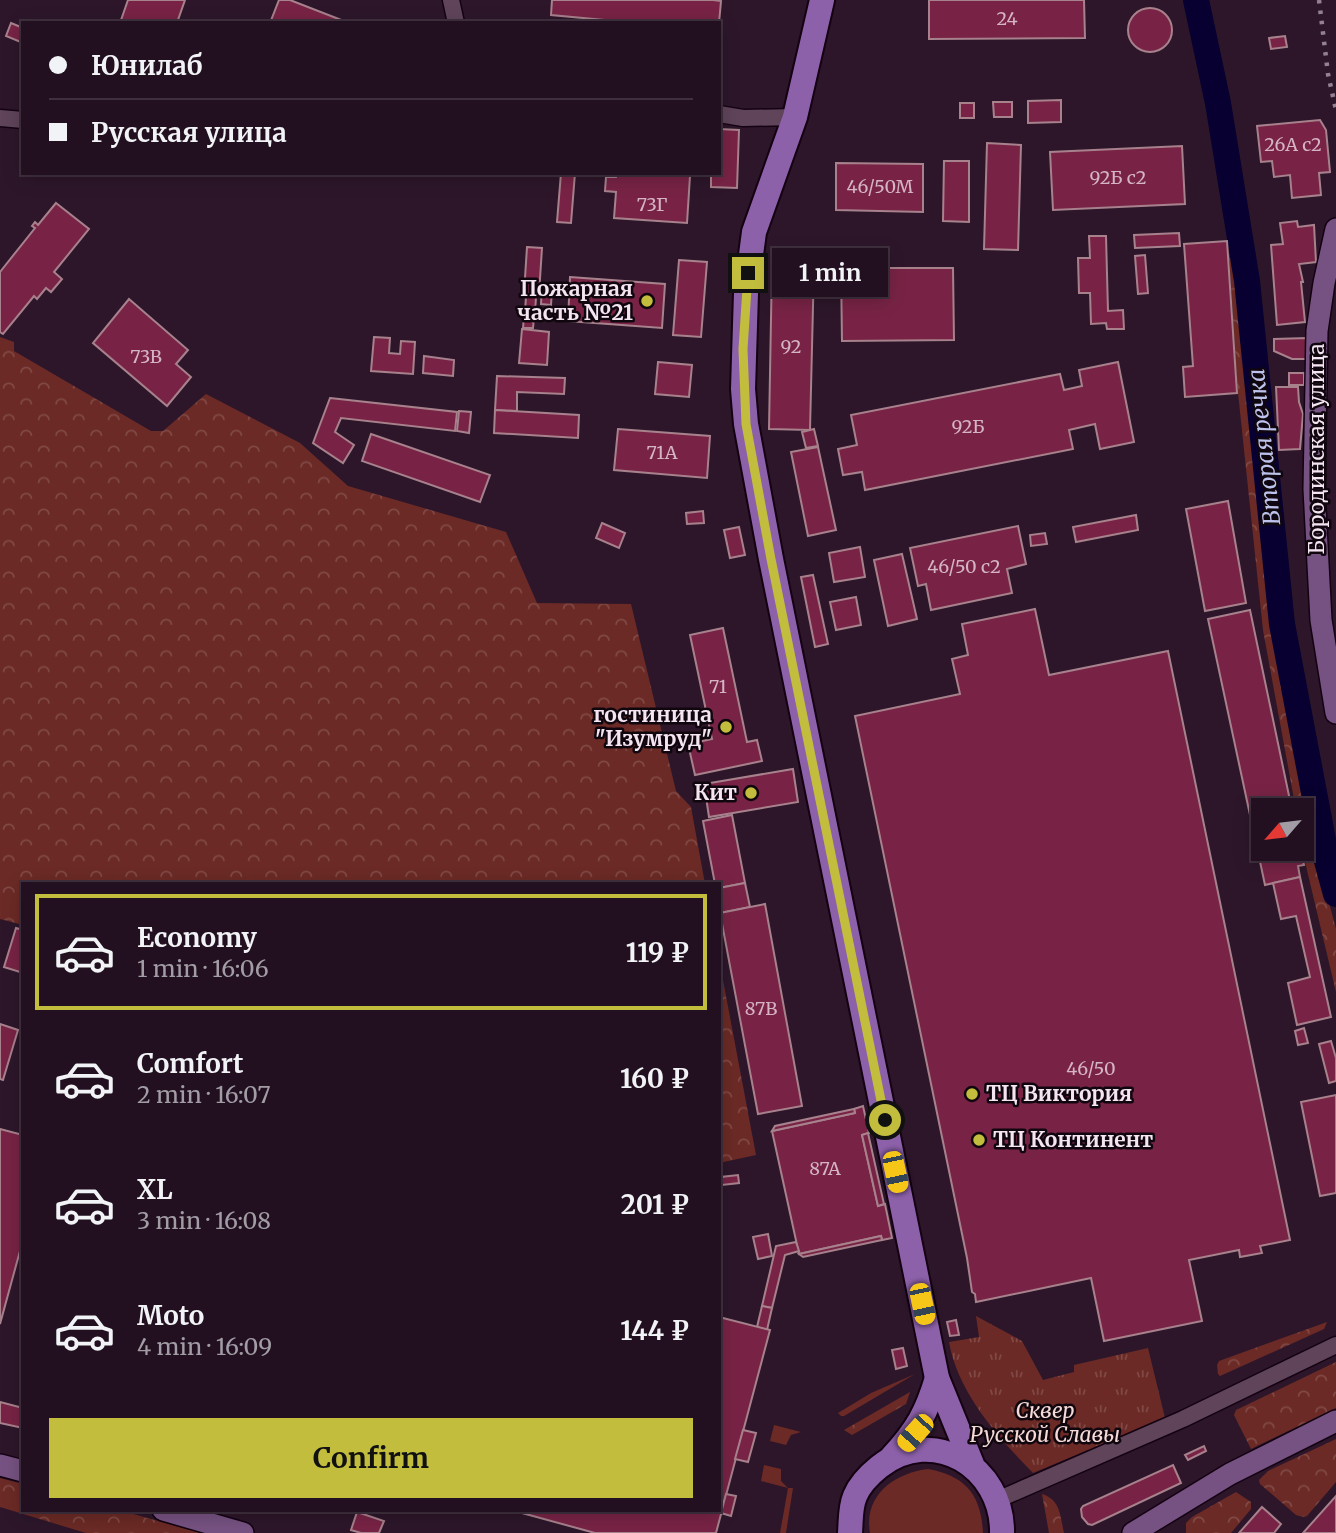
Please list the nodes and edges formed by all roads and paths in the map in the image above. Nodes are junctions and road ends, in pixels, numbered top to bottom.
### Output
1 (451, 0) edge
2 (822, 0) edge
3 (456, 21) edge
4 (721, 114) edge
5 (795, 117) junction
6 (0, 118) edge
7 (21, 120) edge
8 (1336, 229) edge
9 (1336, 713) edge
10 (1336, 1345) edge
11 (937, 1378) junction
12 (1336, 1421) edge
13 (892, 1457) junction
14 (972, 1464) junction
15 (0, 1465) edge
16 (21, 1470) edge
17 (997, 1500) junction
18 (170, 1512) edge
19 (850, 1522) edge
20 (243, 1533) edge
21 (835, 1533) edge
22 (1002, 1533) edge
23 (1133, 1533) edge

1 - 3 street
2 - 5 main road
4 - 5 street
5 - 11 main road
6 - 7 street
8 - 9 main road, Бородинская улица
10 - 17 street
11 - 13 main road
11 - 14 main road
12 - 23 main road
13 - 14 main road
13 - 19 main road
14 - 17 main road
15 - 16 main road
17 - 22 main road
18 - 20 main road
19 - 21 main road

